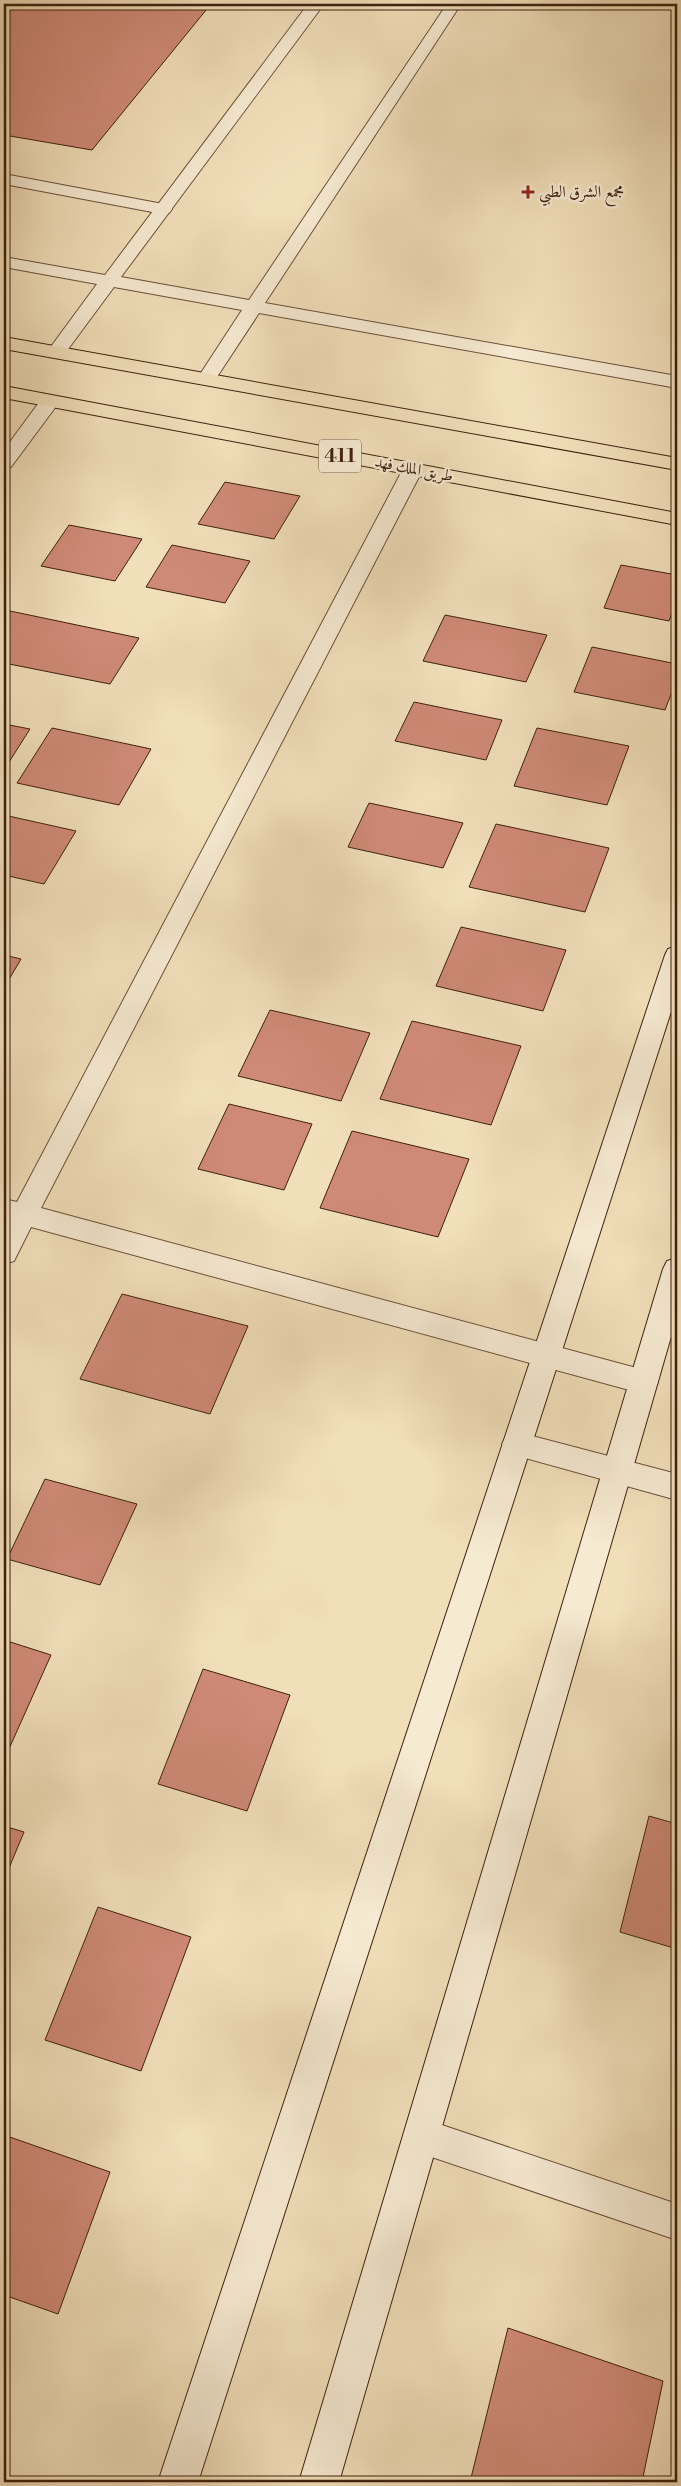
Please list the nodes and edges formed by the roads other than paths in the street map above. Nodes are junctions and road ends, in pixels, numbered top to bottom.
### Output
1 (316, 4) edge
2 (454, 4) edge
3 (4, 179) edge
4 (163, 209) junction
5 (4, 262) edge
6 (110, 280) junction
7 (254, 306) junction
8 (4, 343) edge
9 (56, 352) junction
10 (206, 379) junction
11 (677, 382) edge
12 (4, 392) edge
13 (50, 400) junction
14 (4, 463) edge
15 (677, 464) edge
16 (413, 469) junction
17 (677, 519) edge
18 (677, 955) edge
19 (14, 1211) edge
20 (4, 1253) edge
21 (677, 1269) edge
22 (546, 1356) junction
23 (644, 1382) junction
24 (517, 1444) junction
25 (618, 1470) junction
26 (677, 1487) edge
27 (421, 2136) junction
28 (677, 2222) edge
29 (178, 2482) edge
30 (319, 2482) edge

1 - 4 street
2 - 7 street
3 - 4 street
4 - 6 street
5 - 6 street
6 - 7 street
6 - 9 street
7 - 10 street
7 - 11 street
8 - 9 main road
9 - 10 main road
10 - 15 main road
12 - 13 main road, طريق الملك فهد / 411
13 - 14 street
13 - 16 main road, طريق الملك فهد / 411
16 - 17 main road, طريق الملك فهد / 411
16 - 19 street
18 - 22 street
19 - 20 street
19 - 22 street
21 - 23 street
22 - 23 street
22 - 24 street
23 - 25 street
24 - 25 street
24 - 29 street
25 - 26 street
25 - 27 street
27 - 28 street
27 - 30 street

